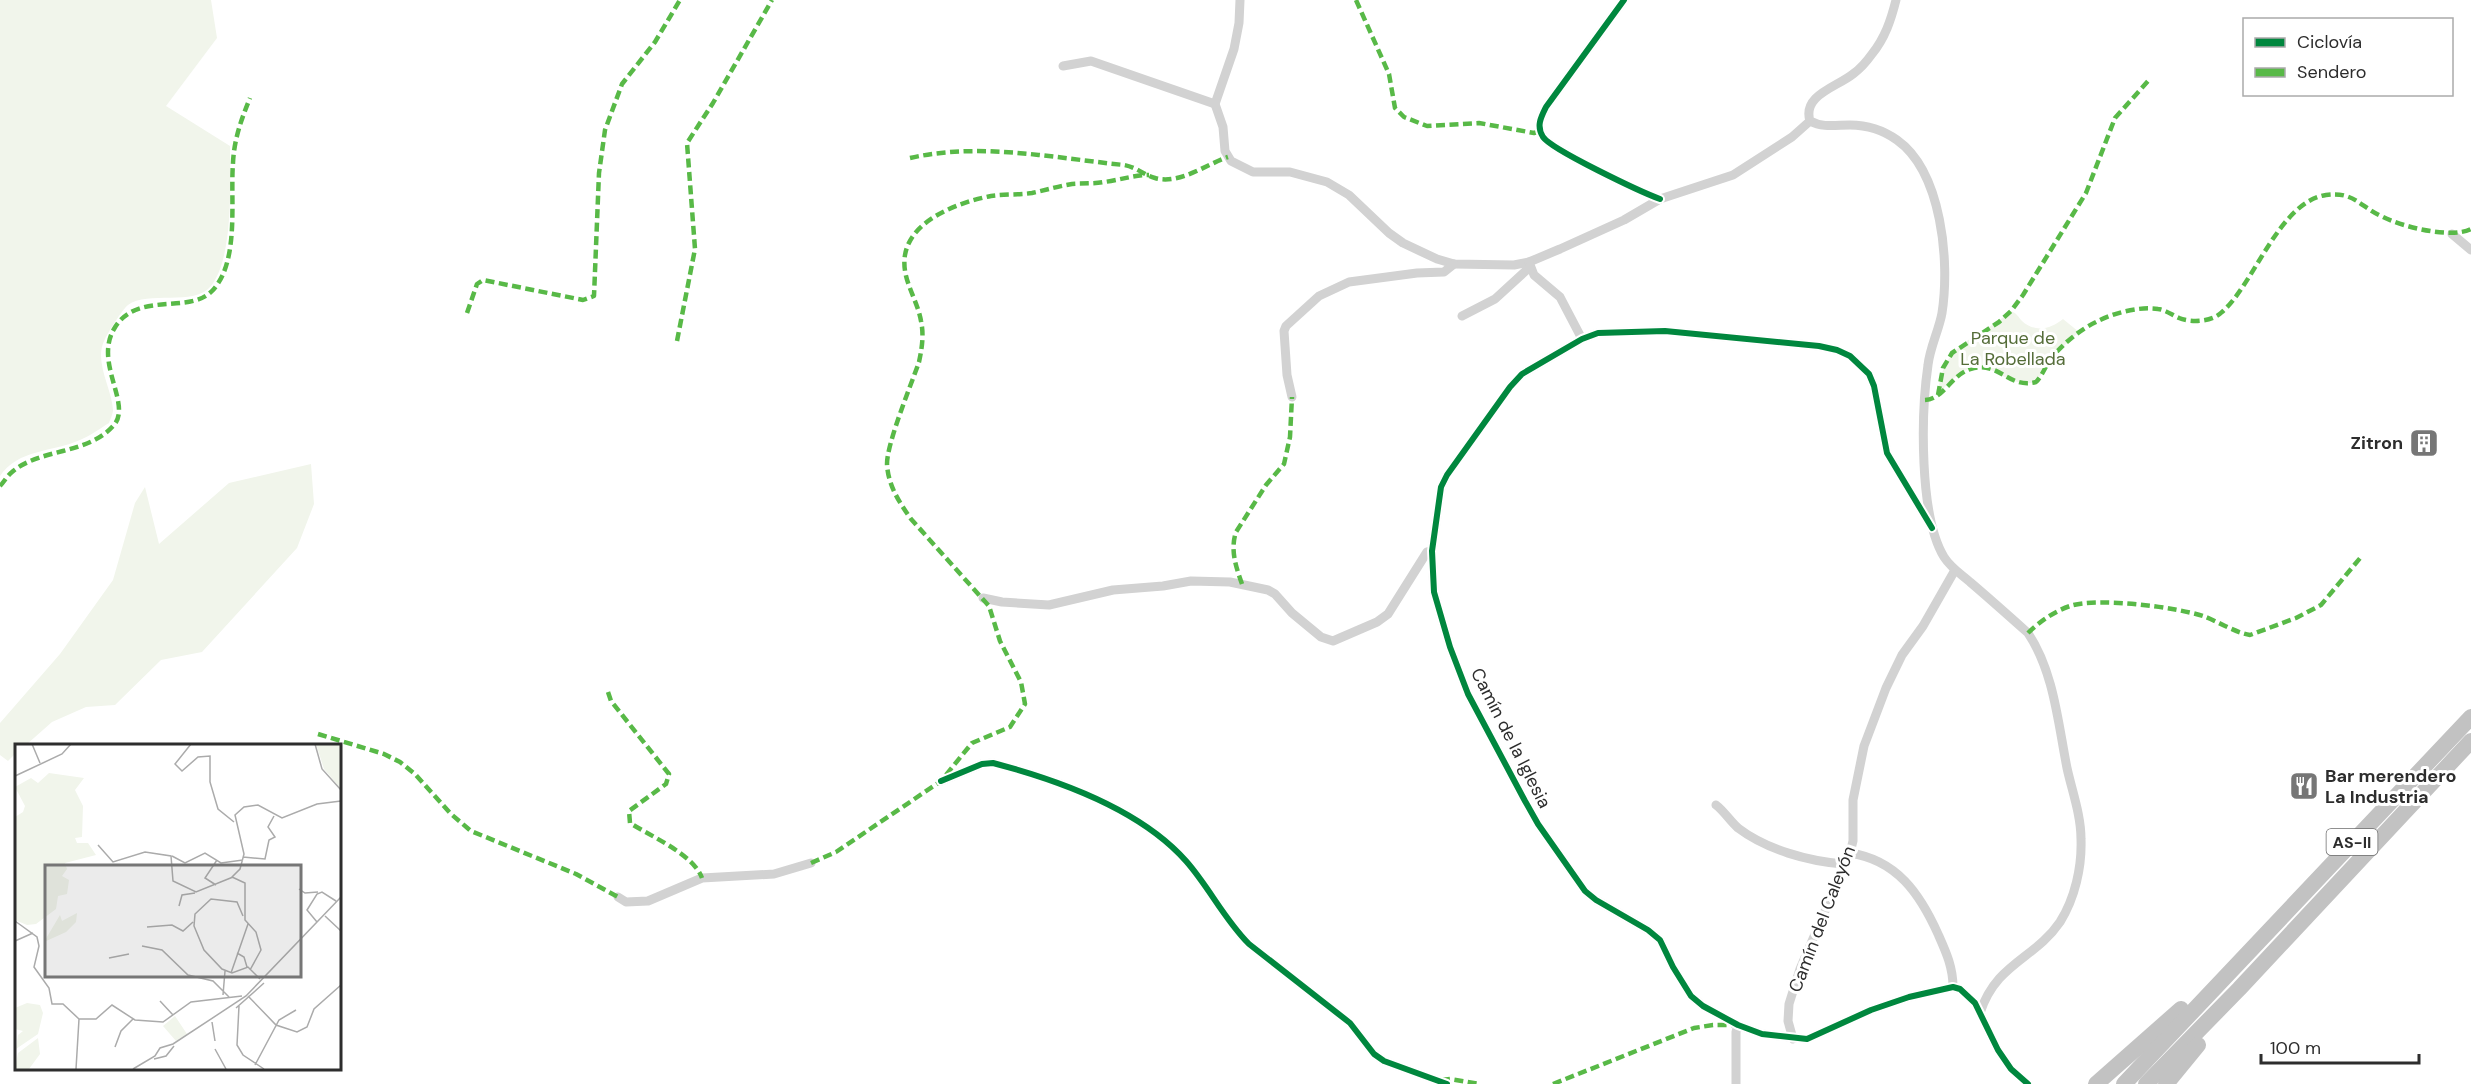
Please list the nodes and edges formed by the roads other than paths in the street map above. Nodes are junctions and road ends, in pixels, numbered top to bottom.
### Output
1 (1240, 0) edge
2 (1624, 0) edge
3 (1896, 0) edge
4 (1063, 66) dead end
5 (1215, 104) junction
6 (1810, 121) junction
7 (1660, 199) junction
8 (2452, 234) dead end
9 (2471, 250) edge
10 (1454, 264) junction
11 (1529, 264) junction
12 (1462, 316) dead end
13 (1582, 339) junction
14 (1292, 397) dead end
15 (1932, 528) junction
16 (1432, 551) junction
17 (1955, 570) junction
18 (983, 598) dead end
19 (2471, 717) edge
20 (2471, 741) edge
21 (941, 781) dead end
22 (1716, 805) dead end
23 (1850, 853) junction
24 (811, 863) dead end
25 (1843, 864) junction
26 (618, 897) dead end
27 (2233, 967) junction
28 (1953, 987) junction
29 (2239, 989) junction
30 (1980, 1013) junction
31 (1738, 1025) junction
32 (1793, 1039) junction
33 (1443, 1082) edge
34 (1737, 1084) edge
35 (2028, 1084) edge
36 (2096, 1084) edge
37 (2124, 1084) edge
38 (2146, 1084) edge
39 (2166, 1084) edge

1 - 5 street
2 - 7 street
3 - 6 street
4 - 5 street
5 - 10 street
6 - 7 street
6 - 15 street
7 - 11 street
8 - 9 street
10 - 11 street
10 - 14 street
11 - 12 street
11 - 13 street
13 - 15 street, Camín de la Iglesia
13 - 16 street, Camín de la Iglesia
15 - 17 street
16 - 18 street
16 - 31 street, Camín de la Iglesia
17 - 23 street, Camín del Caleyón
17 - 30 street
19 - 27 highway, AS-II
20 - 29 highway, AS-II
21 - 33 street
22 - 25 street
23 - 25 street, Camín del Caleyón
23 - 28 street
24 - 26 street
25 - 32 street, Camín del Caleyón
27 - 36 highway
27 - 37 highway, AS-II
28 - 30 street
28 - 32 street, Camín de la Iglesia
29 - 38 highway, AS-II
29 - 39 highway
30 - 35 street
31 - 32 street, Camín de la Iglesia
31 - 34 street

